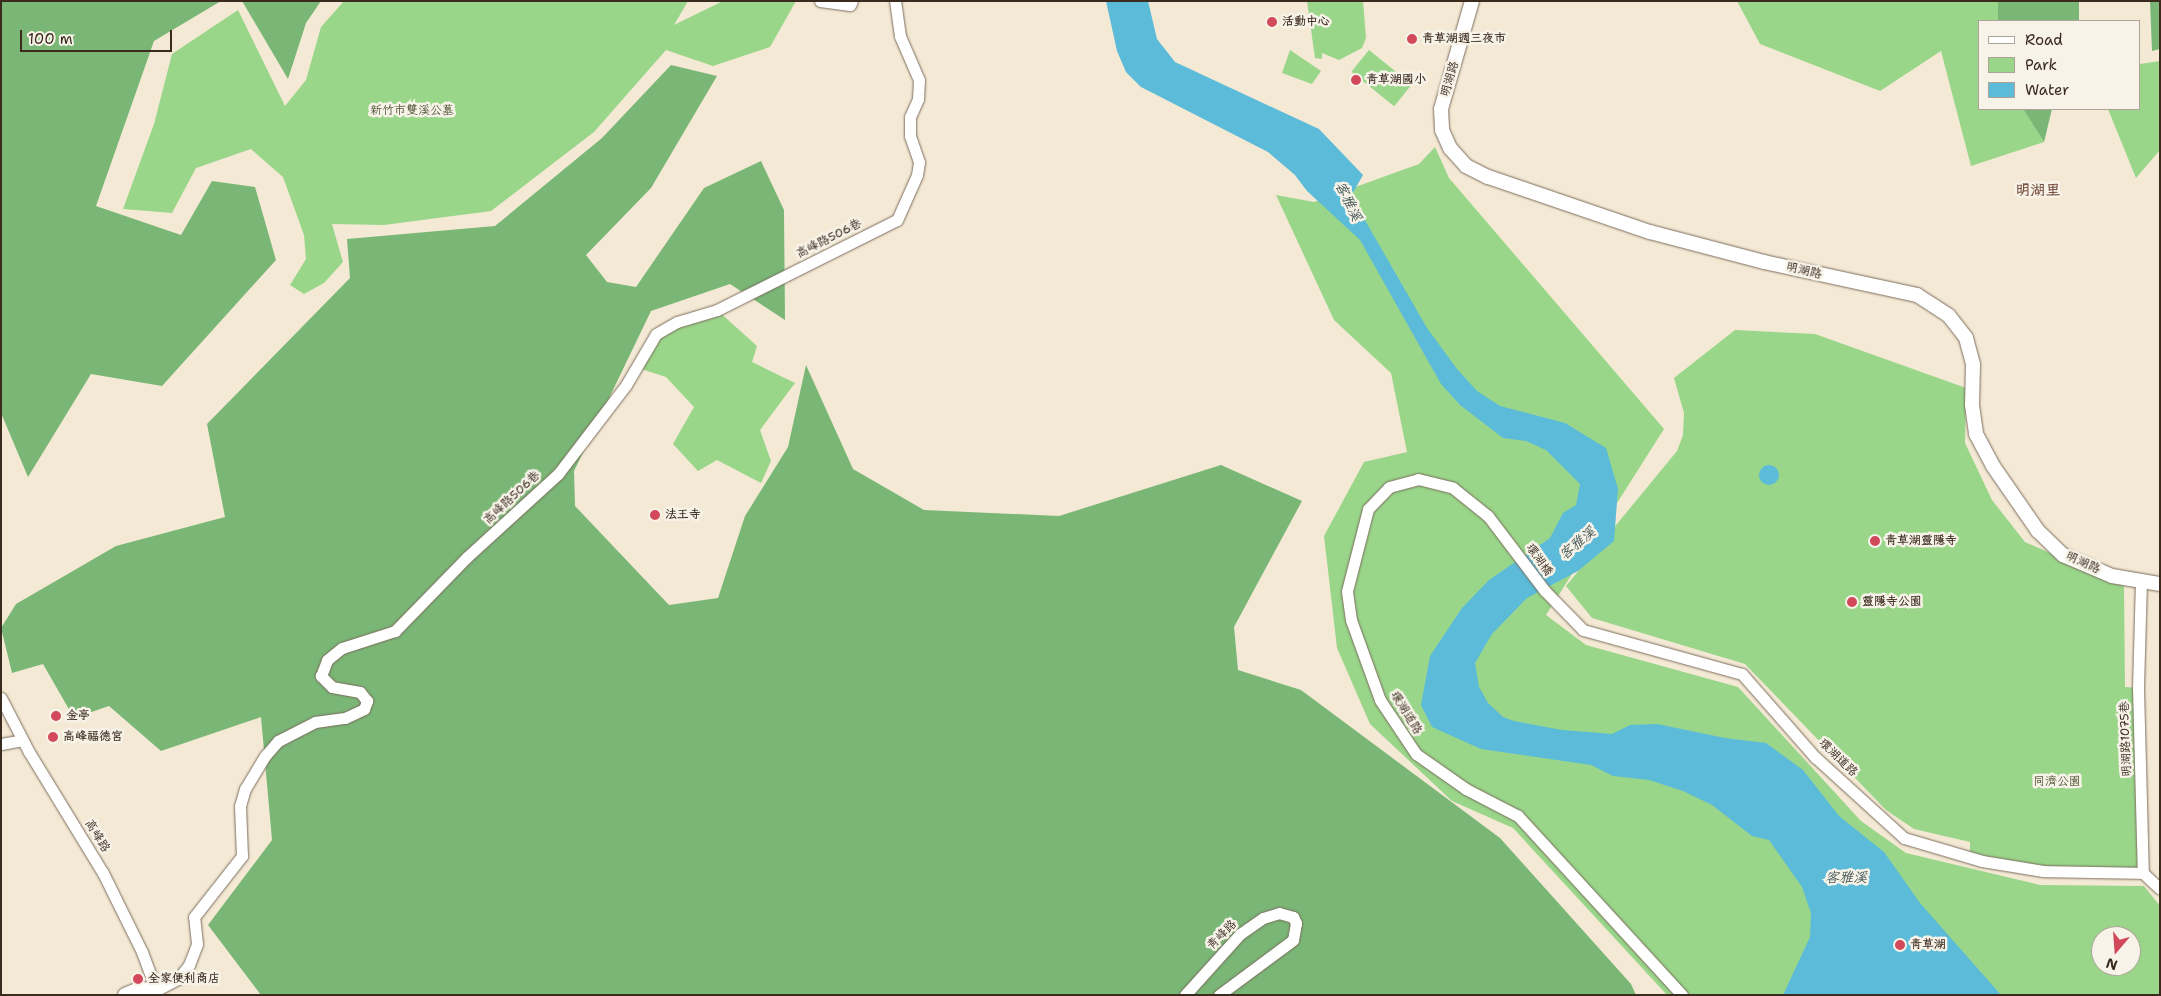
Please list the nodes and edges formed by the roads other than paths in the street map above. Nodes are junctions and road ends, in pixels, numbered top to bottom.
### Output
1 (820, 1) edge
2 (852, 1) edge
3 (895, 1) edge
4 (1472, 1) edge
5 (1512, 545) joint
6 (2141, 580) junction
7 (2160, 584) edge
8 (1545, 592) joint
9 (1, 698) edge
10 (23, 740) junction
11 (1, 744) edge
12 (2143, 873) junction
13 (2160, 889) edge
14 (155, 993) edge
15 (125, 995) edge
16 (1185, 995) edge
17 (1219, 995) edge
18 (1682, 995) edge

1 - 2 street
3 - 14 street, 高峰路506巷
4 - 6 street, 明湖路
5 - 8 street, 環湖橋
5 - 18 street, 環湖道路
6 - 7 street, 明湖路
6 - 12 street, 明湖路1075巷
8 - 12 street, 環湖道路
9 - 10 street, 高峰路
10 - 11 street
10 - 14 street, 高峰路
12 - 13 street
14 - 15 street
16 - 17 street, 青峰路

